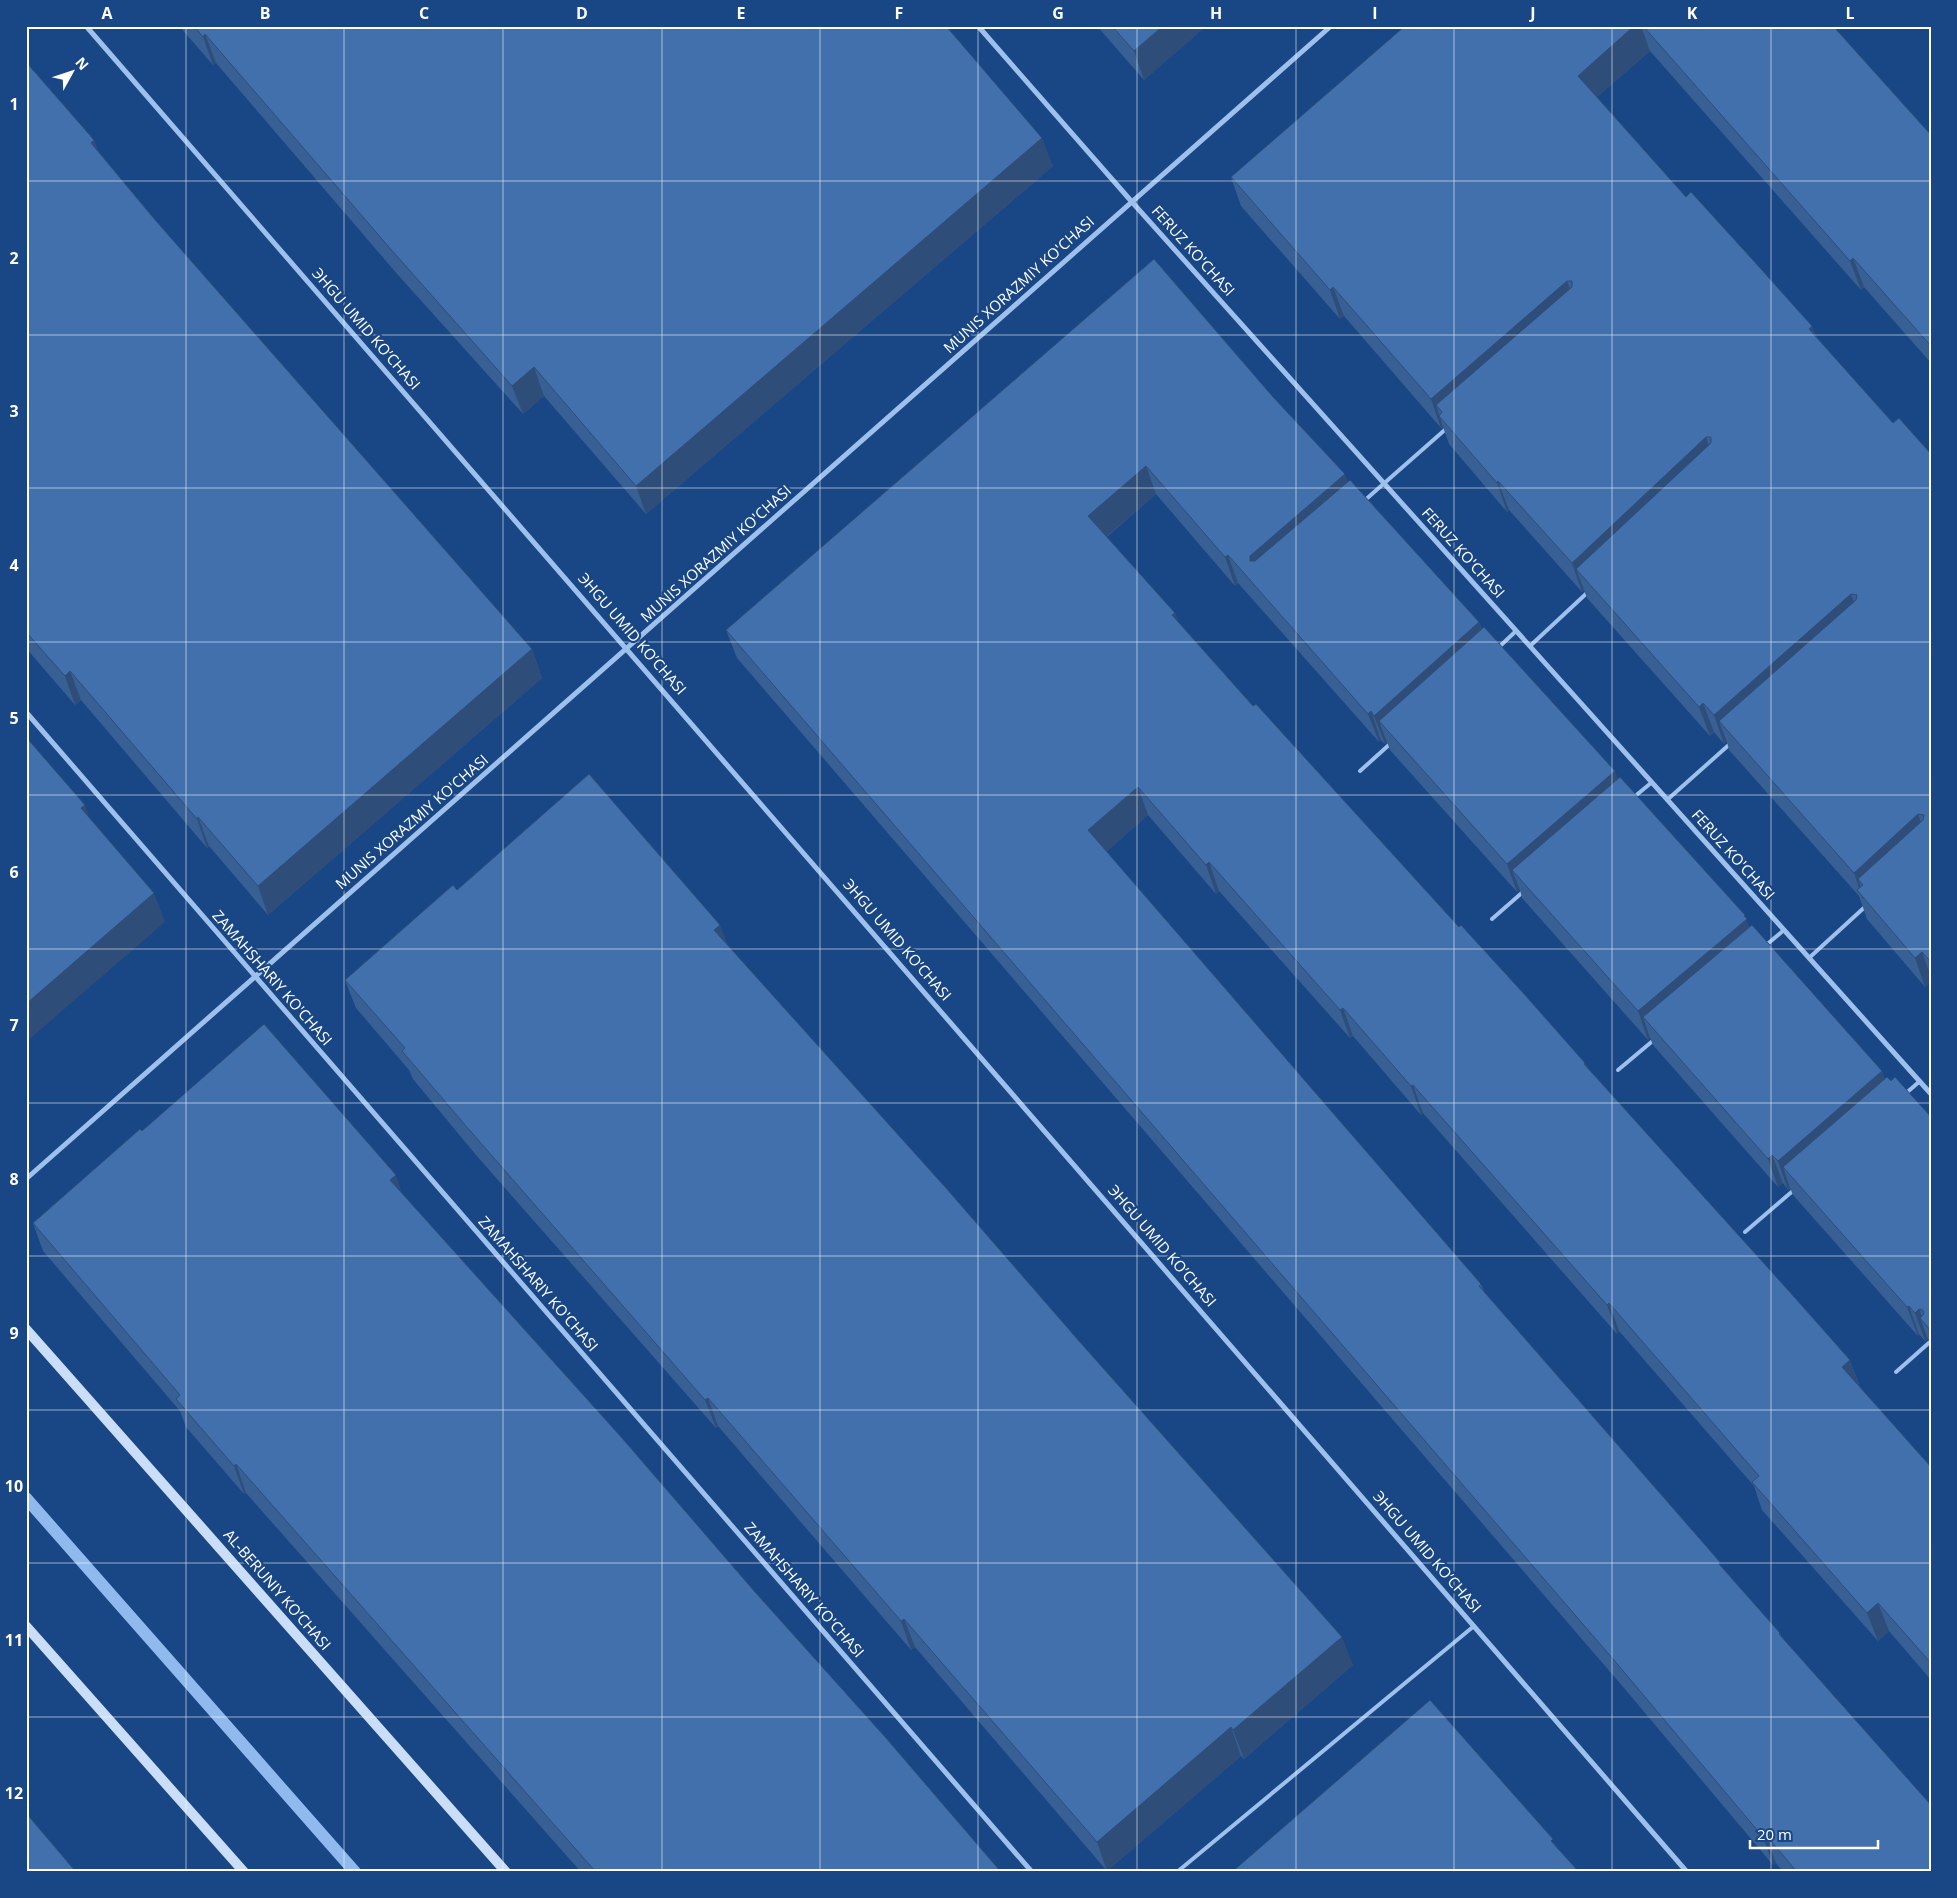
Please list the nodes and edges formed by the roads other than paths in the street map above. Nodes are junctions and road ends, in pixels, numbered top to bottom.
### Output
1 (86, 26) edge
2 (978, 26) edge
3 (1331, 26) edge
4 (1132, 202) junction
5 (1452, 424) edge
6 (1384, 483) junction
7 (1361, 503) edge
8 (1595, 585) edge
9 (1516, 631) junction
10 (1530, 646) junction
11 (628, 649) junction
12 (1494, 651) edge
13 (26, 712) edge
14 (1398, 738) edge
15 (1733, 742) edge
16 (1360, 771) dead end
17 (1652, 783) junction
18 (1667, 800) junction
19 (1629, 802) edge
20 (1530, 886) edge
21 (1874, 899) edge
22 (1492, 919) dead end
23 (1784, 930) junction
24 (1761, 949) edge
25 (1809, 958) junction
26 (255, 977) junction
27 (1656, 1038) edge
28 (1618, 1070) dead end
29 (1920, 1082) junction
30 (1931, 1094) edge
31 (1898, 1100) edge
32 (26, 1179) edge
33 (1796, 1188) edge
34 (1745, 1232) dead end
35 (26, 1329) edge
36 (1931, 1340) edge
37 (1896, 1372) dead end
38 (26, 1626) edge
39 (1474, 1626) junction
40 (244, 1872) edge
41 (506, 1872) edge
42 (1032, 1872) edge
43 (1177, 1872) edge
44 (1687, 1872) edge

1 - 11 street, ЭHGU UMID KO’CHASI
2 - 4 street, FERUZ KO'CHASI
3 - 4 street, MUNIS XORAZMIY KO'CHASI
4 - 6 street, FERUZ KO'CHASI
4 - 11 street, MUNIS XORAZMIY KO'CHASI
5 - 6 lane
6 - 7 lane
6 - 9 street, FERUZ KO'CHASI
8 - 10 lane
9 - 10 street, FERUZ KO'CHASI
9 - 12 lane
10 - 17 street, FERUZ KO'CHASI
11 - 26 street, MUNIS XORAZMIY KO'CHASI
11 - 39 street, ЭHGU UMID KO’CHASI
13 - 26 street, ZAMAHSHARIY KO'CHASI
14 - 16 lane
15 - 18 lane
17 - 18 street, FERUZ KO'CHASI
17 - 19 lane
18 - 23 street, FERUZ KO'CHASI
20 - 22 lane
21 - 25 lane
23 - 24 lane
23 - 25 street, FERUZ KO'CHASI
25 - 29 street, FERUZ KO'CHASI
26 - 32 street, MUNIS XORAZMIY KO'CHASI
26 - 42 street, ZAMAHSHARIY KO'CHASI
27 - 28 lane
29 - 30 street, FERUZ KO'CHASI
29 - 31 lane
33 - 34 lane
35 - 41 main road, AL-BERUNIY KO’CHASI
36 - 37 lane
38 - 40 main road
39 - 43 lane
39 - 44 street, ЭHGU UMID KO’CHASI

